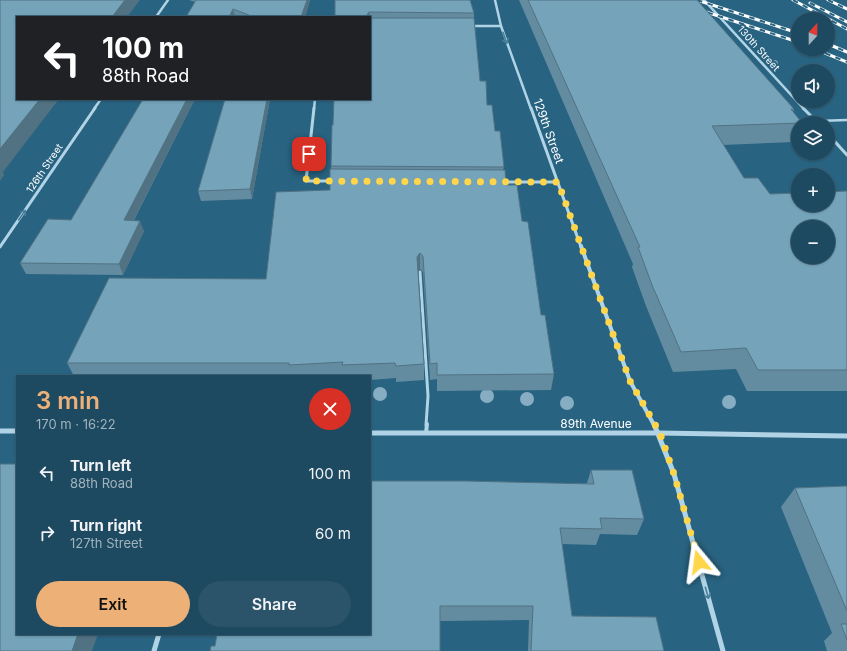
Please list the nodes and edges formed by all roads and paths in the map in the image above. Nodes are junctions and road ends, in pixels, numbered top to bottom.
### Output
1 (168, 0) edge
2 (495, 0) edge
3 (704, 0) edge
4 (157, 16) edge
5 (465, 26) edge
6 (501, 26) junction
7 (100, 100) edge
8 (315, 100) edge
9 (812, 116) edge
10 (847, 120) edge
11 (835, 121) edge
12 (835, 142) edge
13 (847, 155) edge
14 (337, 181) edge
15 (494, 182) edge
16 (558, 182) junction
17 (0, 247) edge
18 (420, 272) dead end
19 (0, 430) edge
20 (16, 431) edge
21 (371, 433) edge
22 (426, 433) junction
23 (660, 433) junction
24 (847, 436) edge
25 (158, 635) edge
26 (154, 651) edge
27 (724, 651) edge

1 - 4 street
2 - 6 street, 129th Street
3 - 9 street, 130th Street
5 - 6 street
6 -> 16 street, 129th Street
17 -> 7 street, 126th Street
8 - 14 street
10 - 11 lane
12 - 13 street
15 - 16 street
16 - 23 street, 129th Street
18 - 22 lane
19 - 20 street
21 - 22 street, 89th Avenue
22 - 23 street, 89th Avenue
23 - 24 street, 89th Avenue
23 -> 27 street, 129th Street
25 - 26 street

